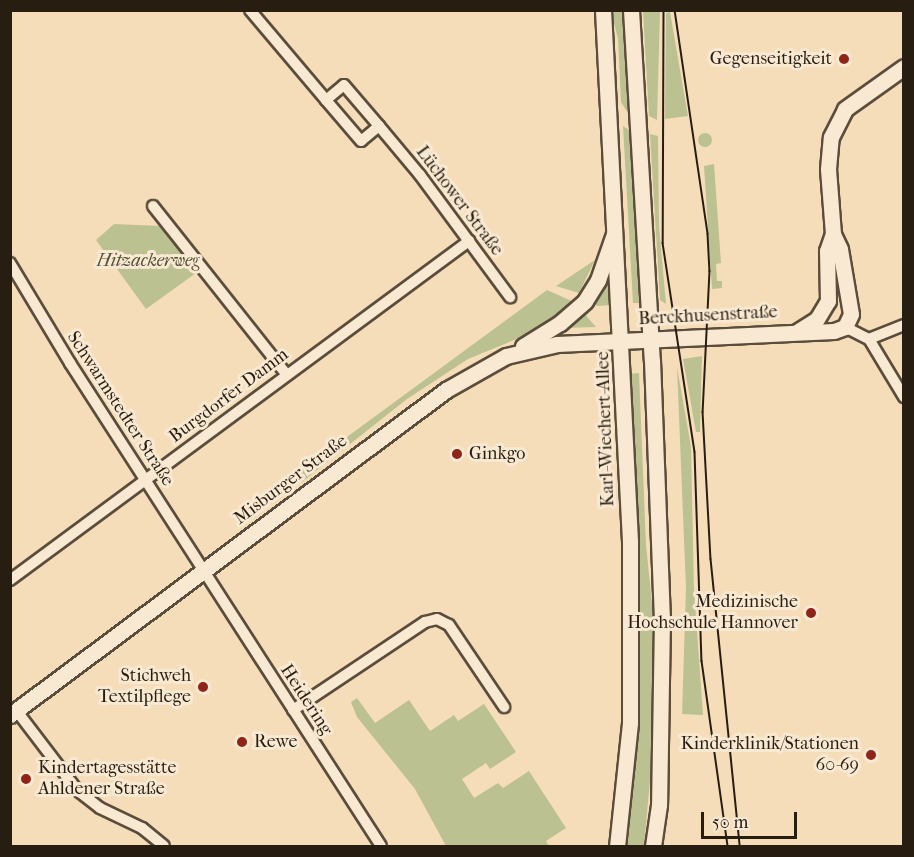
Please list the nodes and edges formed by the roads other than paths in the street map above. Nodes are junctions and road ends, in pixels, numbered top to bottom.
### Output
1 (250, 10) edge
2 (603, 10) edge
3 (631, 10) edge
4 (903, 67) edge
5 (326, 100) junction
6 (379, 126) junction
7 (153, 206) dead end
8 (616, 228) junction
9 (833, 234) junction
10 (469, 241) junction
11 (10, 263) edge
12 (510, 297) dead end
13 (903, 325) edge
14 (845, 327) junction
15 (796, 332) junction
16 (651, 338) junction
17 (869, 339) junction
18 (623, 340) junction
19 (506, 356) junction
20 (286, 374) junction
21 (903, 397) edge
22 (145, 480) junction
23 (204, 570) junction
24 (10, 580) edge
25 (504, 707) dead end
26 (293, 710) junction
27 (14, 712) edge
28 (165, 846) edge
29 (381, 846) edge
30 (617, 846) edge
31 (653, 846) edge

1 - 5 street
2 - 8 main road, Karl-Wiechert-Allee
3 - 16 main road
4 - 9 main road, Berckhusenstraße
5 - 6 street
5 - 6 street, Lüchower Straße
6 - 10 street, Lüchower Straße
7 - 20 street
8 - 18 main road, Karl-Wiechert-Allee
8 - 19 main road
9 - 14 main road, Berckhusenstraße
9 - 15 main road, Berckhusenstraße
10 - 12 street, Lüchower Straße
10 - 20 street, Burgdorfer Damm
11 - 22 street, Schwarmstedter Straße
13 - 17 street
14 - 15 main road, Berckhusenstraße
14 - 17 street
15 - 16 main road, Berckhusenstraße
16 - 18 main road, Berckhusenstraße
16 - 31 main road
17 - 21 street
18 - 19 main road, Misburger Straße
18 - 30 main road, Karl-Wiechert-Allee
19 - 23 main road, Misburger Straße
20 - 22 street, Burgdorfer Damm
22 - 23 street, Schwarmstedter Straße
22 - 24 street, Burgdorfer Damm
23 - 26 street, Heidering
23 - 27 main road, Misburger Straße
25 - 26 street
26 - 29 street, Heidering
27 - 28 street

